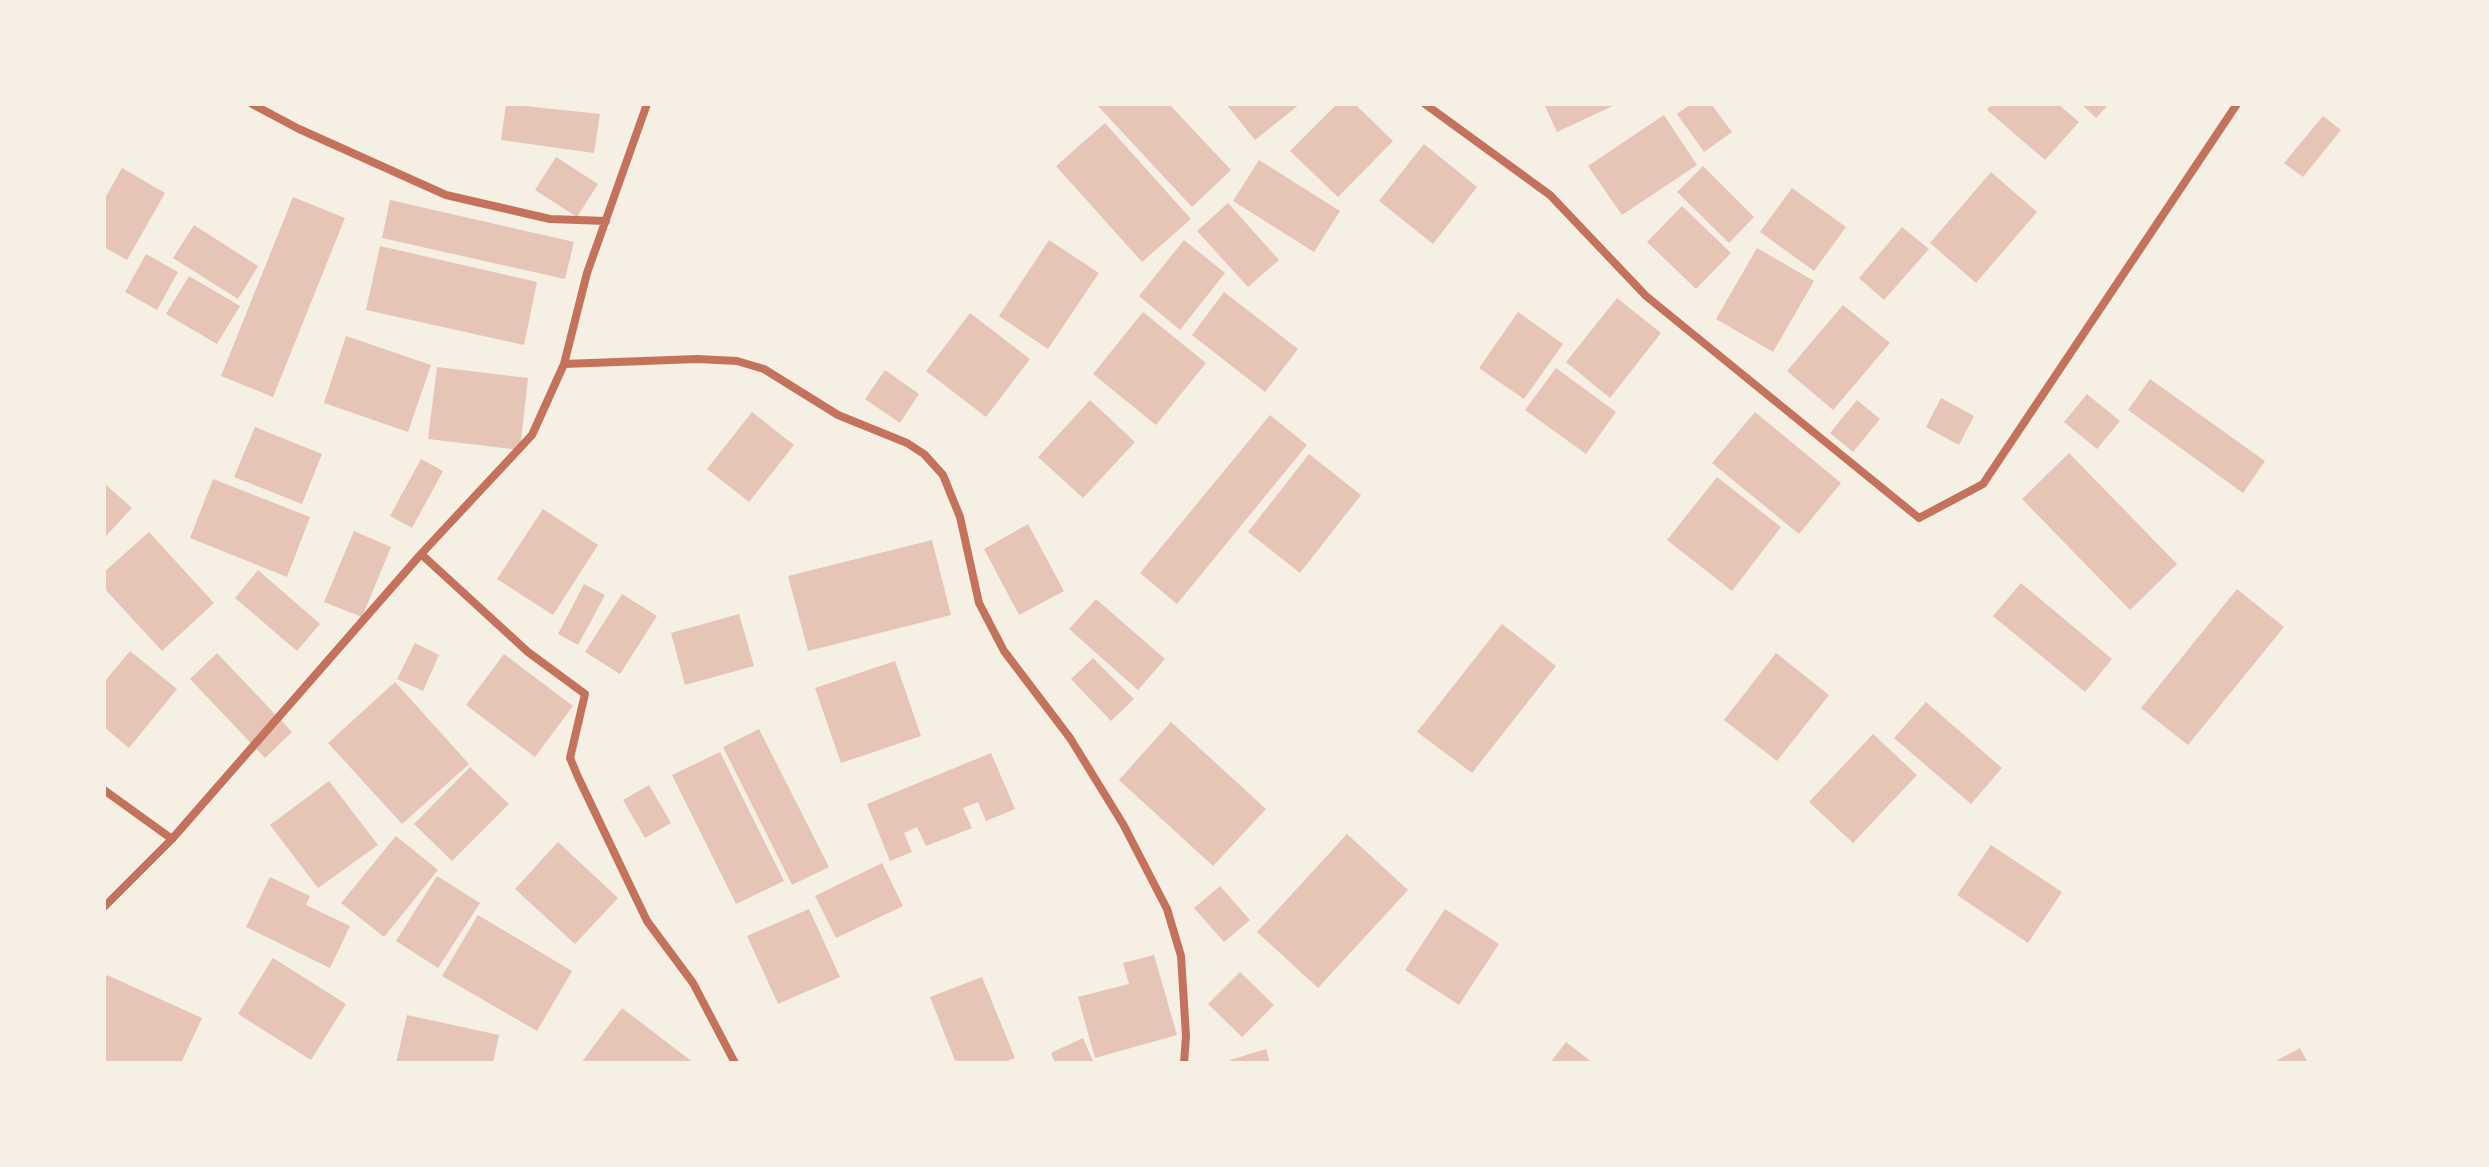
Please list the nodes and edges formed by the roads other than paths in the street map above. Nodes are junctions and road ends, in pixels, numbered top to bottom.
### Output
1 (252, 104) edge
2 (647, 104) edge
3 (1425, 104) edge
4 (2237, 104) edge
5 (606, 221) junction
6 (564, 364) junction
7 (421, 554) junction
8 (104, 790) edge
9 (172, 839) junction
10 (104, 907) edge
11 (735, 1063) edge
12 (1184, 1063) edge

1 - 5 street
2 - 5 street
3 - 4 street
5 - 6 street
6 - 7 street
6 - 12 street
7 - 9 street
7 - 11 street
8 - 9 street
9 - 10 street

